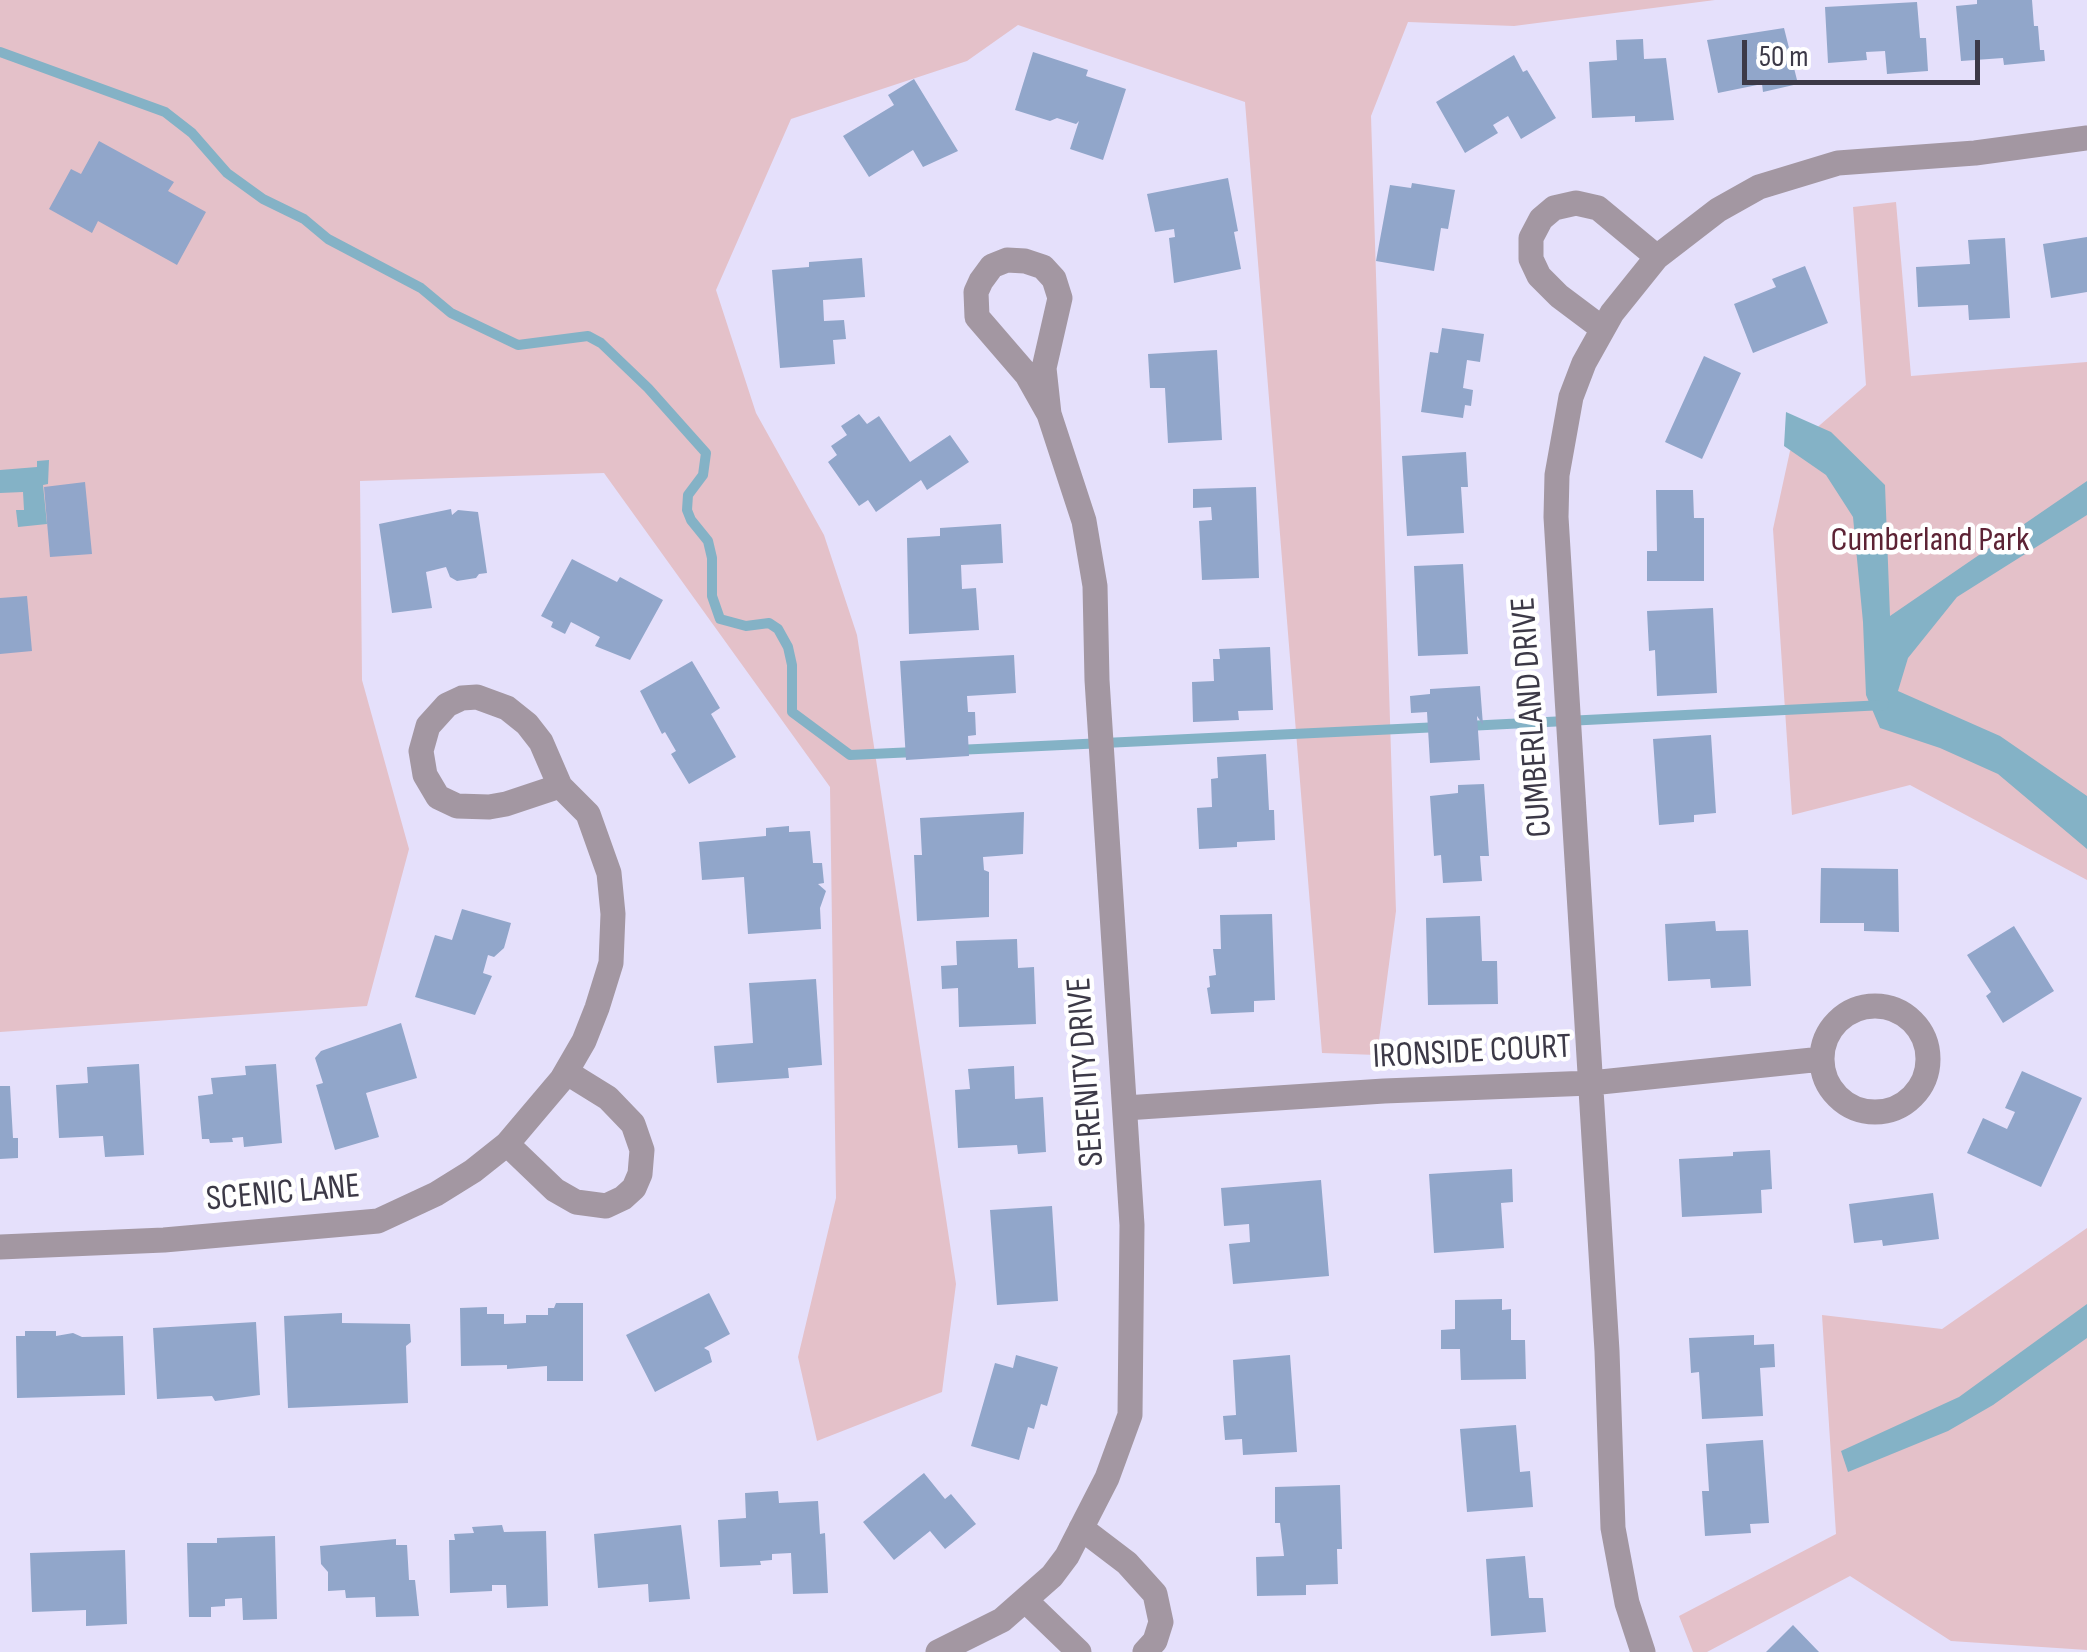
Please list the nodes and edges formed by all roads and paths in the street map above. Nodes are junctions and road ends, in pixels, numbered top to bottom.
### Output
1 (2087, 138) edge
2 (1656, 258) junction
3 (1603, 329) junction
4 (1049, 414) junction
5 (560, 786) junction
6 (1822, 1059) junction
7 (566, 1072) junction
8 (1590, 1082) junction
9 (1125, 1108) junction
10 (507, 1144) junction
11 (0, 1247) edge
12 (1081, 1528) junction
13 (1025, 1600) junction
14 (938, 1652) edge
15 (1079, 1652) edge
16 (1145, 1652) edge
17 (1643, 1652) edge

1 - 2 street, CUMBERLAND DRIVE
2 - 3 street, CUMBERLAND DRIVE
2 - 3 street
3 - 8 street, CUMBERLAND DRIVE
4 - 4 street, SERENITY DRIVE
4 - 9 street, SERENITY DRIVE
5 - 5 street, SCENIC LANE
5 - 7 street, SCENIC LANE
6 - 6 street
6 - 8 street, IRONSIDE COURT
7 - 10 street, SCENIC LANE
7 - 10 street
8 - 9 street, IRONSIDE COURT
8 - 17 street, CUMBERLAND DRIVE
9 - 12 street, SERENITY DRIVE
10 - 11 street, SCENIC LANE
12 - 13 street, SERENITY DRIVE
12 - 16 street
13 - 14 street, SERENITY DRIVE
13 - 15 street

